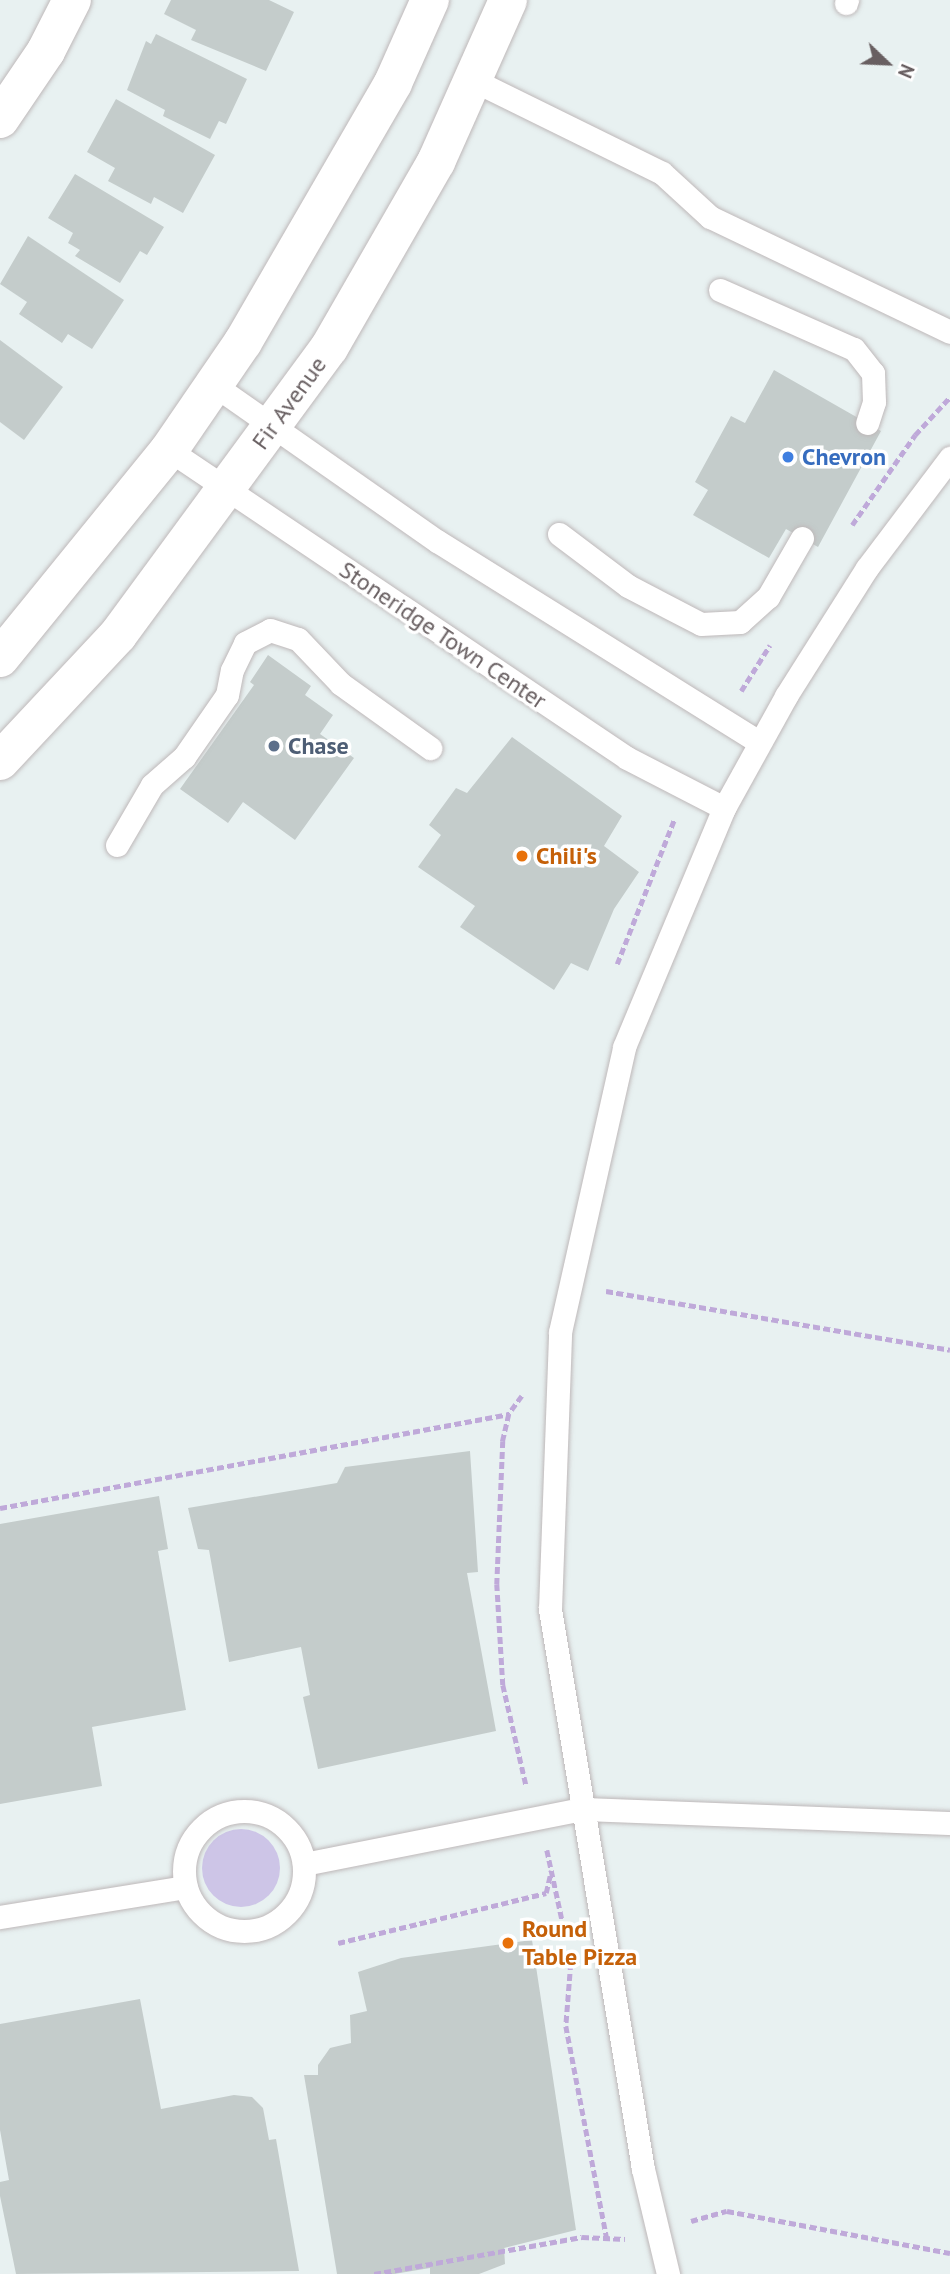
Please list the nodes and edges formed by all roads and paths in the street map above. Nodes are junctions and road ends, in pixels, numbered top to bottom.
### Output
1 (72, 0) edge
2 (430, 0) edge
3 (508, 0) edge
4 (475, 81) junction
5 (0, 119) edge
6 (720, 290) dead end
7 (950, 332) edge
8 (214, 385) junction
9 (950, 397) edge
10 (867, 423) dead end
11 (273, 425) junction
12 (169, 450) junction
13 (950, 458) edge
14 (228, 490) junction
15 (848, 530) dead end
16 (559, 534) dead end
17 (802, 538) dead end
18 (772, 643) dead end
19 (0, 658) edge
20 (725, 721) junction
21 (759, 743) junction
22 (429, 748) dead end
23 (0, 761) edge
24 (690, 790) junction
25 (724, 808) junction
26 (117, 845) dead end
27 (614, 973) dead end
28 (570, 1284) junction
29 (950, 1350) edge
30 (525, 1391) dead end
31 (509, 1414) junction
32 (0, 1508) edge
33 (583, 1808) junction
34 (536, 1818) junction
35 (950, 1823) edge
36 (592, 1857) junction
37 (304, 1864) junction
38 (552, 1868) junction
39 (186, 1887) junction
40 (0, 1916) edge
41 (566, 1936) dead end
42 (338, 1943) dead end
43 (568, 1949) dead end
44 (607, 2238) dead end
45 (668, 2274) edge

1 - 5 street
2 - 8 street
3 - 4 street, Fir Avenue
4 - 7 lane
4 - 11 street, Fir Avenue
6 - 10 lane
8 - 11 lane
8 - 12 street
9 - 15 path
11 - 14 street, Fir Avenue
11 - 20 lane
12 - 14 lane, Stoneridge Town Center
12 - 19 street
13 - 21 lane
14 - 23 street, Fir Avenue
14 - 24 lane, Stoneridge Town Center
16 - 17 lane
18 - 20 path
20 - 21 lane
21 - 25 lane
22 - 26 lane
24 - 25 lane, Stoneridge Town Center
24 - 27 path
25 - 28 lane
28 - 29 path
28 - 33 lane
30 - 31 path
31 - 32 path
31 - 34 path
33 - 34 lane
33 - 35 lane
33 - 36 lane
34 - 37 lane
34 - 38 path
36 - 38 path
36 - 45 lane
37 - 39 lane
37 - 39 lane
38 - 41 path
38 - 42 path
39 - 40 lane
43 - 44 path

